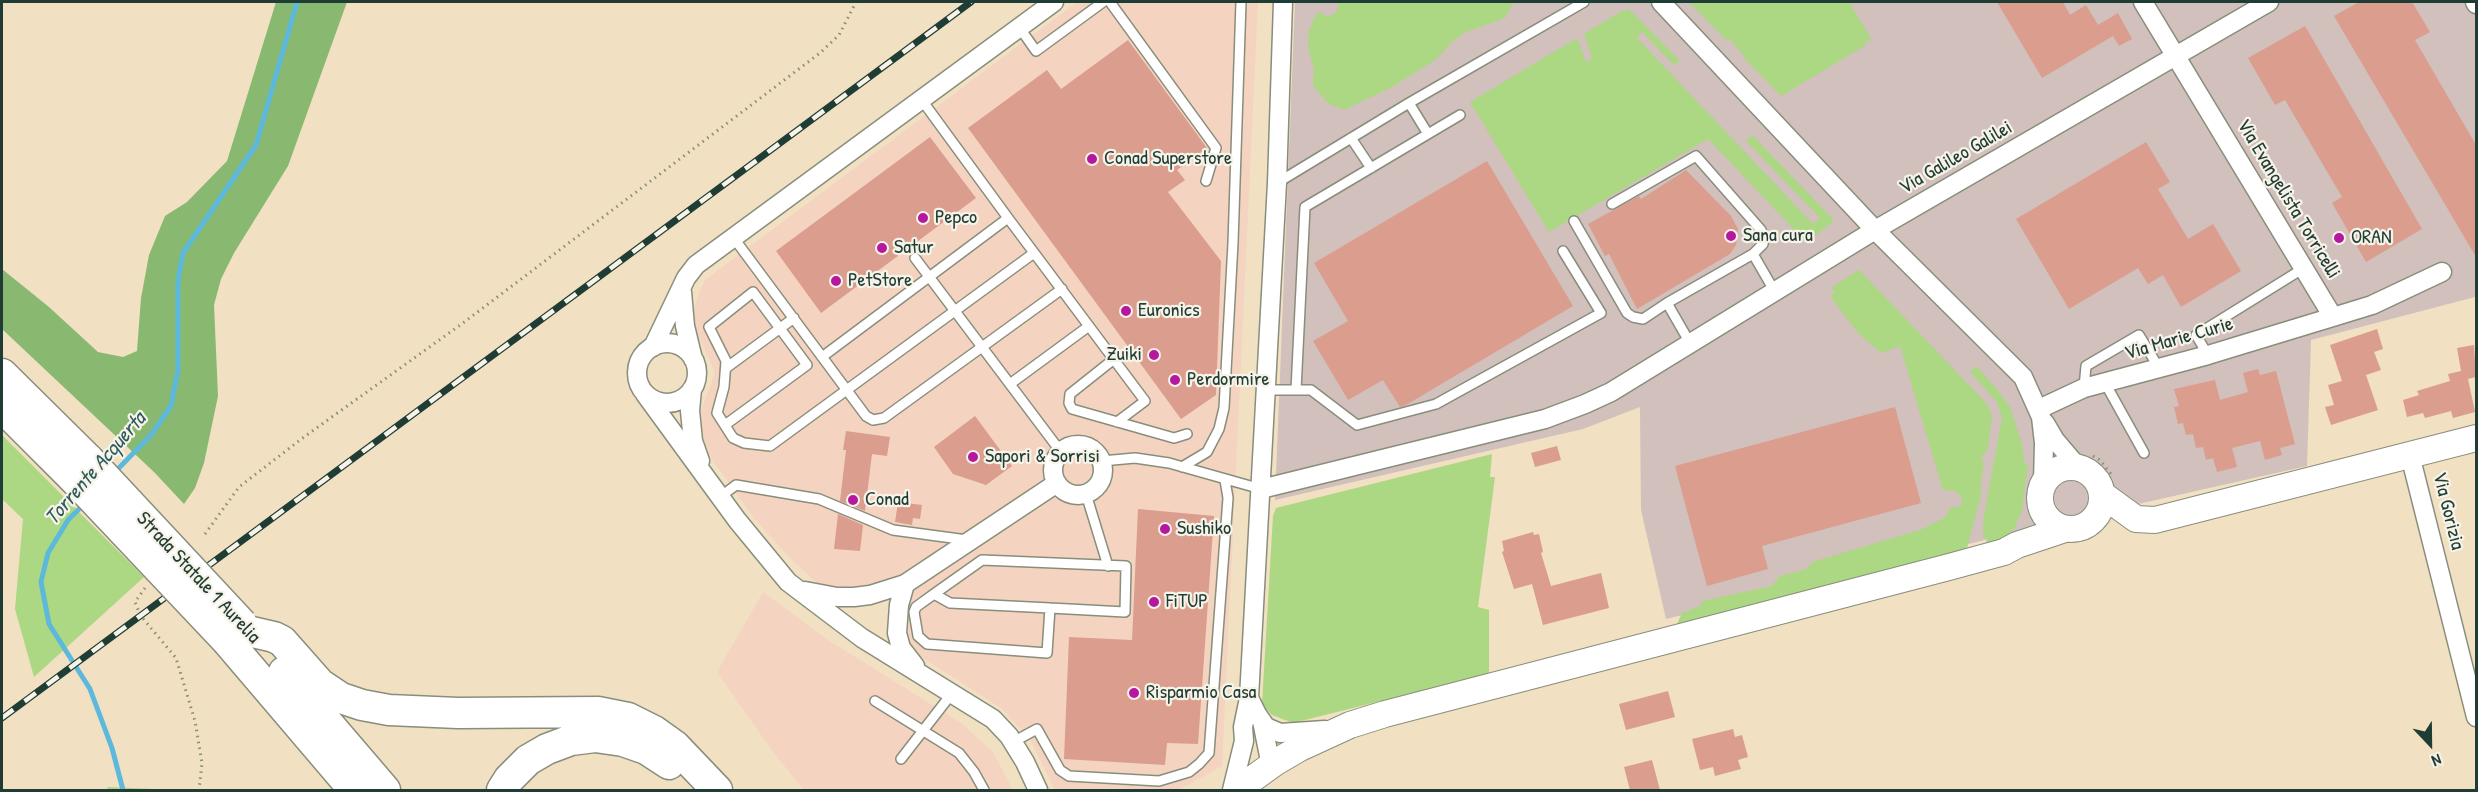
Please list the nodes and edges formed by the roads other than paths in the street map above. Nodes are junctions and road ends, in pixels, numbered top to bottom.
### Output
1 (1054, 2) edge
2 (1103, 2) edge
3 (1110, 2) edge
4 (1241, 2) edge
5 (1283, 2) edge
6 (1584, 2) edge
7 (1661, 2) edge
8 (2143, 2) edge
9 (2269, 2) edge
10 (1019, 27) junction
11 (2175, 56) junction
12 (921, 99) junction
13 (1409, 103) junction
14 (1460, 115) dead end
15 (1428, 134) junction
16 (1351, 138) junction
17 (1371, 168) junction
18 (1206, 181) dead end
19 (1277, 183) junction
20 (1612, 204) dead end
21 (1008, 218) junction
22 (1574, 221) dead end
23 (1875, 230) junction
24 (733, 237) junction
25 (1563, 251) dead end
26 (1034, 253) junction
27 (1753, 254) junction
28 (915, 258) dead end
29 (2304, 268) junction
30 (2442, 273) dead end
31 (930, 277) junction
32 (1062, 289) junction
33 (682, 290) junction
34 (1775, 292) junction
35 (1667, 303) junction
36 (954, 310) junction
37 (2333, 317) junction
38 (794, 318) junction
39 (1089, 326) junction
40 (780, 328) junction
41 (1690, 343) junction
42 (981, 346) junction
43 (653, 347) junction
44 (2208, 355) junction
45 (822, 357) junction
46 (693, 359) junction
47 (1114, 359) junction
48 (726, 368) junction
49 (2159, 368) junction
50 (2, 374) edge
51 (2104, 383) junction
52 (1010, 384) junction
53 (2084, 388) junction
54 (692, 389) junction
55 (847, 390) junction
56 (1266, 390) junction
57 (1296, 390) junction
58 (645, 394) junction
59 (2, 407) edge
60 (2040, 413) junction
61 (1117, 422) junction
62 (725, 425) junction
63 (1187, 434) dead end
64 (2476, 438) edge
65 (1061, 452) junction
66 (2144, 453) dead end
67 (2410, 455) junction
68 (1102, 461) junction
69 (2085, 461) junction
70 (1182, 467) junction
71 (81, 469) junction
72 (706, 477) junction
73 (1226, 480) junction
74 (1057, 483) junction
75 (2108, 487) junction
76 (1261, 489) junction
77 (2041, 492) junction
78 (1086, 494) junction
79 (720, 497) junction
80 (2065, 529) junction
81 (970, 541) junction
82 (2017, 545) junction
83 (1108, 566) junction
84 (905, 584) junction
85 (800, 590) junction
86 (934, 594) junction
87 (1050, 608) junction
88 (239, 632) junction
89 (921, 675) junction
90 (952, 692) junction
91 (1250, 698) junction
92 (875, 701) dead end
93 (2476, 713) edge
94 (1262, 721) junction
95 (1344, 728) junction
96 (923, 729) junction
97 (1244, 741) junction
98 (1013, 742) junction
99 (901, 759) dead end
100 (1271, 766) junction
101 (354, 790) edge
102 (385, 790) edge
103 (502, 790) edge
104 (694, 790) edge
105 (717, 790) edge
106 (984, 790) edge
107 (1038, 790) edge
108 (1232, 790) edge
109 (1238, 790) edge

1 - 10 street
2 - 10 lane
3 - 18 lane
4 - 70 lane
5 - 19 street
6 - 13 lane
7 - 23 street
8 - 11 street, Via Evangelista Torricelli
9 - 11 street, Via Galileo Galilei
10 - 12 street
11 - 23 street, Via Galileo Galilei
11 - 29 street, Via Evangelista Torricelli
12 - 21 lane
12 - 24 street
13 - 15 lane
13 - 16 lane
14 - 15 lane
15 - 17 lane
16 - 17 lane
16 - 19 lane
17 - 57 lane
19 - 56 street
20 - 27 lane
21 - 26 lane
21 - 31 lane
22 - 35 lane
23 - 34 street, Via Galileo Galilei
23 - 60 street
24 - 33 street
24 - 38 lane
25 - 57 lane
26 - 32 lane
26 - 36 lane
27 - 34 lane
27 - 35 lane
28 - 31 lane
29 - 37 street, Via Evangelista Torricelli
29 - 44 lane
30 - 37 street
31 - 36 lane
31 - 45 lane
32 - 39 lane
32 - 42 lane
33 - 43 street
33 - 46 street
34 - 41 street, Via Galileo Galilei
35 - 41 lane
36 - 42 lane
36 - 55 lane
37 - 44 street, Via Marie Curie
38 - 40 lane
38 - 45 lane
39 - 47 lane
39 - 52 lane
40 - 48 lane
40 - 48 lane
40 - 62 lane
41 - 76 street, Via Galileo Galilei
42 - 52 lane
42 - 55 lane
43 - 46 street
43 - 58 street
44 - 49 street, Via Marie Curie
45 - 55 lane
46 - 54 street
47 - 61 lane
47 - 61 lane
48 - 62 lane
49 - 51 street, Via Marie Curie
49 - 53 lane
50 - 71 highway, Strada Statale 1 Aurelia
51 - 53 street, Via Marie Curie
51 - 66 lane
52 - 65 lane
53 - 60 street, Via Marie Curie
54 - 58 street
54 - 72 street
55 - 62 lane
56 - 57 lane
56 - 76 street
58 - 72 street
59 - 71 highway, Strada Statale 1 Aurelia
60 - 69 street
60 - 77 street
61 - 63 lane
64 - 67 main road
65 - 68 street
65 - 74 street
67 - 75 main road
67 - 93 street, Via Gorizia
68 - 70 lane
68 - 78 street
69 - 75 main road
69 - 77 main road
70 - 73 lane
71 - 88 highway, Strada Statale 1 Aurelia, bridge
72 - 79 street
73 - 76 lane
73 - 98 lane
74 - 78 street
74 - 81 street
75 - 80 main road
76 - 91 street
77 - 80 main road
77 - 82 main road
78 - 83 lane
79 - 81 lane
79 - 85 street
80 - 82 main road
81 - 84 street
82 - 95 main road
83 - 86 lane
83 - 87 lane
84 - 85 street
84 - 89 street
85 - 89 street
86 - 87 lane
86 - 87 lane
88 - 101 highway, Strada Statale 1 Aurelia
88 - 102 highway, Strada Statale 1 Aurelia
88 - 105 highway
89 - 90 street
90 - 96 lane
90 - 98 street
91 - 94 street
91 - 97 street
92 - 96 lane
94 - 95 street
94 - 100 street
95 - 100 main road
96 - 99 lane
96 - 106 lane
97 - 100 street
97 - 108 street
98 - 107 street
100 - 109 main road
103 - 104 highway

